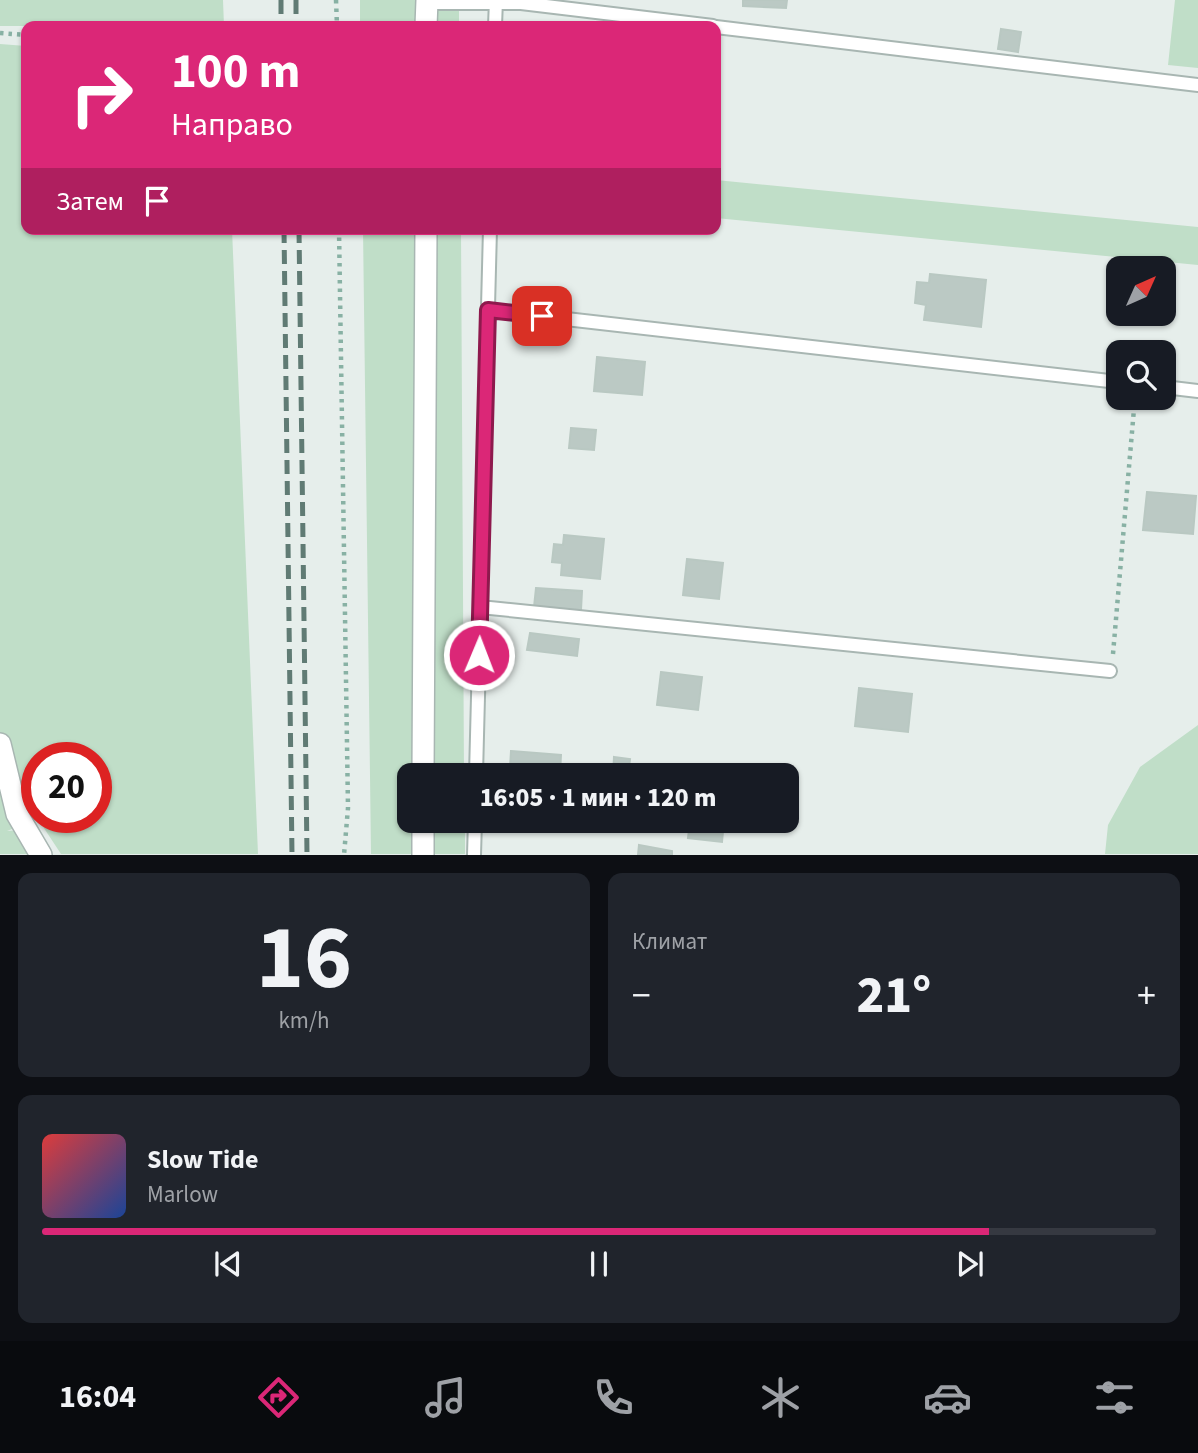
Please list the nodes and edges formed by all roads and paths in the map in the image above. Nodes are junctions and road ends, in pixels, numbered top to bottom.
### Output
1 (336, 0) edge
2 (426, 1) edge
3 (496, 1) edge
4 (337, 21) edge
5 (426, 21) edge
6 (495, 21) edge
7 (673, 21) edge
8 (721, 27) edge
9 (0, 33) edge
10 (21, 35) edge
11 (1198, 85) edge
12 (339, 235) edge
13 (426, 235) edge
14 (490, 235) edge
15 (488, 310) junction
16 (1106, 381) edge
17 (1176, 388) edge
18 (1198, 391) edge
19 (1134, 410) edge
20 (480, 607) junction
21 (1110, 671) joint
22 (0, 744) edge
23 (423, 763) edge
24 (476, 763) edge
25 (423, 833) edge
26 (475, 833) edge
27 (41, 855) edge
28 (344, 855) edge
29 (423, 855) edge
30 (474, 855) edge

1 - 4 path
2 - 3 lane
2 - 5 street
3 - 6 lane
3 - 7 lane
8 - 11 lane
9 - 10 path
12 - 28 path
13 - 23 street
14 - 15 lane
15 - 16 lane
15 - 20 lane
17 - 18 lane
19 - 21 path
20 - 21 lane
20 - 24 lane
22 - 27 street
25 - 29 street
26 - 30 lane

